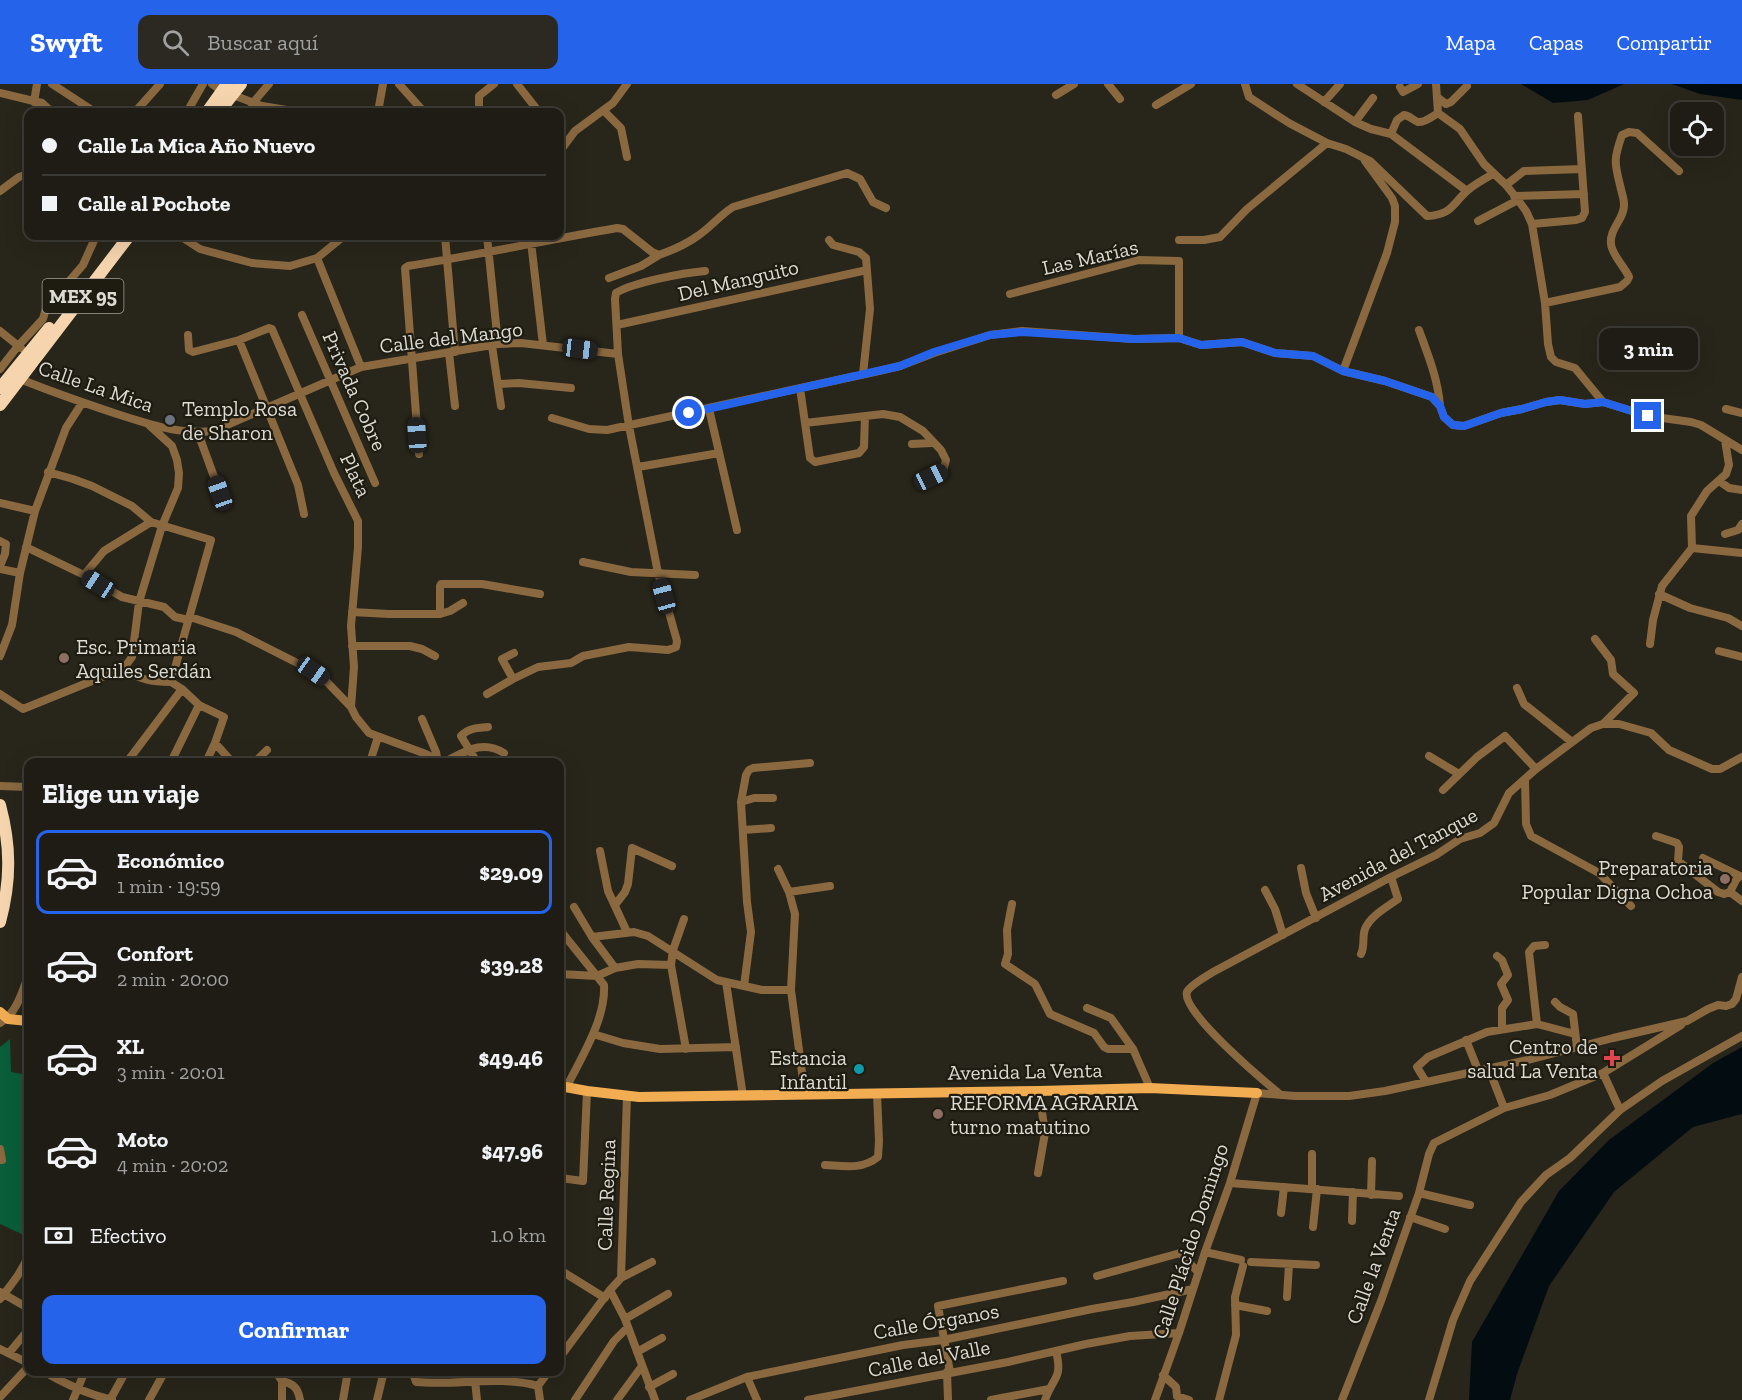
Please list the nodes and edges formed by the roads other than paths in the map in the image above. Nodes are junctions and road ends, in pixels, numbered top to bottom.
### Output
1 (37, 84) edge
2 (52, 84) edge
3 (160, 84) edge
4 (203, 84) edge
5 (241, 84) edge
6 (270, 84) edge
7 (383, 84) edge
8 (399, 84) edge
9 (494, 84) edge
10 (517, 84) edge
11 (627, 84) edge
12 (1074, 84) edge
13 (1108, 84) edge
14 (1191, 84) edge
15 (1245, 84) edge
16 (1297, 84) edge
17 (1340, 84) edge
18 (1418, 84) edge
19 (1436, 84) edge
20 (1467, 86) dead end
21 (1400, 87) dead end
22 (227, 90) edge
23 (0, 93) edge
24 (1056, 95) dead end
25 (1437, 97) junction
26 (1373, 98) dead end
27 (1120, 99) dead end
28 (34, 102) junction
29 (1324, 102) junction
30 (252, 104) junction
31 (1156, 105) dead end
32 (49, 108) edge
33 (89, 108) edge
34 (139, 108) edge
35 (189, 108) edge
36 (211, 108) edge
37 (220, 108) edge
38 (276, 108) edge
39 (379, 108) edge
40 (420, 108) edge
41 (479, 108) edge
42 (536, 108) edge
43 (604, 111) junction
44 (1438, 113) junction
45 (1578, 116) dead end
46 (1355, 122) junction
47 (1391, 134) junction
48 (1328, 143) junction
49 (564, 146) edge
50 (1361, 156) junction
51 (627, 157) dead end
52 (1582, 169) junction
53 (1679, 171) dead end
54 (1492, 174) junction
55 (24, 175) edge
56 (1506, 185) junction
57 (0, 191) edge
58 (1467, 191) junction
59 (1584, 194) junction
60 (1516, 198) junction
61 (886, 208) dead end
62 (1478, 221) dead end
63 (1532, 224) junction
64 (564, 237) edge
65 (94, 240) edge
66 (115, 240) edge
67 (126, 240) edge
68 (186, 240) edge
69 (337, 240) edge
70 (446, 240) edge
71 (487, 240) edge
72 (543, 240) edge
73 (829, 240) dead end
74 (1179, 240) dead end
75 (531, 242) junction
76 (488, 253) junction
77 (659, 255) junction
78 (316, 258) junction
79 (448, 259) junction
80 (867, 270) junction
81 (705, 271) dead end
82 (609, 278) dead end
83 (1010, 294) dead end
84 (1545, 303) junction
85 (302, 315) dead end
86 (617, 325) junction
87 (1419, 330) dead end
88 (0, 331) edge
89 (188, 335) dead end
90 (1179, 338) junction
91 (239, 340) junction
92 (495, 345) junction
93 (543, 345) junction
94 (18, 346) junction
95 (452, 353) junction
96 (618, 354) junction
97 (28, 355) junction
98 (412, 358) junction
99 (361, 367) junction
100 (0, 369) edge
101 (1343, 371) junction
102 (863, 374) junction
103 (20, 379) junction
104 (331, 379) junction
105 (499, 384) junction
106 (0, 388) edge
107 (571, 388) dead end
108 (800, 388) junction
109 (299, 393) junction
110 (1603, 402) junction
111 (82, 403) junction
112 (0, 405) edge
113 (455, 406) dead end
114 (501, 406) dead end
115 (1440, 406) junction
116 (266, 408) junction
117 (709, 409) junction
118 (1726, 409) dead end
119 (1742, 413) edge
120 (865, 416) junction
121 (552, 418) dead end
122 (147, 423) junction
123 (805, 423) junction
124 (629, 426) junction
125 (923, 431) junction
126 (198, 433) junction
127 (1725, 440) junction
128 (932, 443) junction
129 (1742, 450) edge
130 (719, 453) junction
131 (419, 454) dead end
132 (638, 467) junction
133 (48, 472) junction
134 (1719, 481) junction
135 (920, 482) dead end
136 (375, 483) dead end
137 (1742, 490) edge
138 (220, 493) dead end
139 (0, 503) edge
140 (35, 511) junction
141 (304, 514) dead end
142 (150, 522) junction
143 (1742, 524) edge
144 (162, 526) junction
145 (737, 530) dead end
146 (1725, 534) dead end
147 (0, 541) edge
148 (26, 547) junction
149 (1692, 548) junction
150 (1742, 553) edge
151 (583, 562) dead end
152 (0, 567) edge
153 (20, 573) junction
154 (658, 573) junction
155 (84, 575) junction
156 (695, 575) dead end
157 (540, 594) dead end
158 (1663, 597) junction
159 (139, 602) junction
160 (463, 603) dead end
161 (352, 612) junction
162 (441, 614) junction
163 (189, 619) junction
164 (1742, 626) edge
165 (1595, 639) dead end
166 (1650, 644) dead end
167 (352, 646) junction
168 (1719, 651) dead end
169 (514, 653) dead end
170 (0, 656) edge
171 (435, 656) dead end
172 (1742, 657) edge
173 (124, 668) junction
174 (513, 679) junction
175 (171, 682) junction
176 (1516, 688) dead end
177 (182, 689) junction
178 (0, 694) edge
179 (487, 694) dead end
180 (199, 705) junction
181 (351, 707) junction
182 (422, 719) dead end
183 (1603, 724) junction
184 (488, 727) dead end
185 (378, 737) junction
186 (1572, 742) junction
187 (215, 743) junction
188 (267, 750) dead end
189 (470, 750) junction
190 (504, 753) dead end
191 (1429, 756) dead end
192 (1742, 757) edge
193 (130, 758) edge
194 (173, 758) edge
195 (208, 758) edge
196 (228, 758) edge
197 (259, 758) edge
198 (371, 758) edge
199 (433, 758) edge
200 (437, 758) edge
201 (453, 758) edge
202 (475, 758) edge
203 (810, 763) dead end
204 (1536, 770) junction
205 (1459, 774) junction
206 (1525, 780) junction
207 (0, 786) edge
208 (24, 787) edge
209 (1443, 790) dead end
210 (773, 798) dead end
211 (741, 802) junction
212 (1, 809) edge
213 (771, 828) dead end
214 (743, 830) junction
215 (1656, 836) dead end
216 (600, 851) dead end
217 (1703, 858) dead end
218 (672, 866) dead end
219 (1301, 867) dead end
220 (778, 869) dead end
221 (1391, 877) junction
222 (830, 886) dead end
223 (1265, 890) dead end
224 (789, 892) junction
225 (1730, 892) junction
226 (1742, 901) edge
227 (1012, 904) dead end
228 (615, 905) junction
229 (1631, 906) dead end
230 (574, 907) dead end
231 (2, 908) edge
232 (1316, 918) junction
233 (684, 919) dead end
234 (0, 921) edge
235 (627, 932) junction
236 (564, 935) edge
237 (1283, 935) junction
238 (592, 938) junction
239 (1545, 945) dead end
240 (673, 950) junction
241 (1361, 954) dead end
242 (1497, 956) dead end
243 (671, 965) junction
244 (615, 968) junction
245 (564, 974) edge
246 (597, 976) junction
247 (1742, 977) edge
248 (726, 982) junction
249 (24, 986) edge
250 (744, 986) junction
251 (791, 990) junction
252 (1555, 1002) dead end
253 (1087, 1008) dead end
254 (3, 1018) edge
255 (24, 1021) edge
256 (1687, 1021) junction
257 (1537, 1024) junction
258 (1502, 1028) junction
259 (593, 1034) junction
260 (1742, 1036) edge
261 (1466, 1040) junction
262 (1576, 1040) junction
263 (736, 1047) junction
264 (686, 1049) junction
265 (1133, 1049) junction
266 (1489, 1069) junction
267 (1478, 1070) junction
268 (1603, 1073) junction
269 (1426, 1082) junction
270 (564, 1085) edge
271 (564, 1087) edge
272 (1150, 1088) junction
273 (587, 1091) junction
274 (1039, 1091) junction
275 (877, 1093) junction
276 (1257, 1093) junction
277 (805, 1095) junction
278 (1281, 1095) junction
279 (627, 1096) junction
280 (743, 1096) junction
281 (1504, 1108) junction
282 (1620, 1110) junction
283 (0, 1149) edge
284 (1312, 1154) dead end
285 (2, 1160) dead end
286 (1372, 1161) dead end
287 (825, 1165) dead end
288 (1038, 1173) dead end
289 (564, 1179) edge
290 (1230, 1183) junction
291 (1284, 1187) junction
292 (1315, 1189) junction
293 (1353, 1192) junction
294 (1419, 1193) junction
295 (1371, 1194) junction
296 (1399, 1196) dead end
297 (1470, 1205) dead end
298 (1281, 1213) dead end
299 (1410, 1217) junction
300 (1352, 1221) dead end
301 (1313, 1227) dead end
302 (1445, 1229) dead end
303 (1205, 1252) junction
304 (652, 1262) dead end
305 (1245, 1263) junction
306 (1289, 1264) junction
307 (1316, 1265) dead end
308 (24, 1271) edge
309 (564, 1272) edge
310 (1198, 1272) junction
311 (1097, 1276) dead end
312 (621, 1278) junction
313 (1063, 1281) dead end
314 (1193, 1289) junction
315 (608, 1294) junction
316 (668, 1294) dead end
317 (1, 1295) edge
318 (1287, 1297) dead end
319 (1235, 1305) junction
320 (24, 1306) edge
321 (1267, 1311) dead end
322 (626, 1323) junction
323 (1179, 1333) junction
324 (24, 1334) edge
325 (662, 1338) dead end
326 (943, 1340) junction
327 (4, 1351) edge
328 (1056, 1351) junction
329 (637, 1352) junction
330 (564, 1353) edge
331 (24, 1363) edge
332 (642, 1366) junction
333 (24, 1370) edge
334 (949, 1372) junction
335 (673, 1374) dead end
336 (1163, 1375) junction
337 (52, 1376) edge
338 (83, 1376) edge
339 (123, 1376) edge
340 (162, 1376) edge
341 (278, 1376) edge
342 (345, 1376) edge
343 (383, 1376) edge
344 (414, 1376) edge
345 (474, 1376) edge
346 (545, 1376) edge
347 (747, 1377) junction
348 (282, 1381) junction
349 (475, 1382) junction
350 (538, 1386) junction
351 (649, 1387) junction
352 (77, 1389) junction
353 (1049, 1389) junction
354 (0, 1397) edge
355 (1176, 1398) edge
356 (73, 1400) edge
357 (111, 1400) edge
358 (149, 1400) edge
359 (282, 1400) edge
360 (302, 1400) edge
361 (343, 1400) edge
362 (377, 1400) edge
363 (477, 1400) edge
364 (540, 1400) edge
365 (575, 1400) edge
366 (617, 1400) edge
367 (655, 1400) edge
368 (690, 1400) edge
369 (757, 1400) edge
370 (808, 1400) edge
371 (948, 1400) edge
372 (991, 1400) edge
373 (1046, 1400) edge
374 (1155, 1400) edge
375 (1189, 1400) edge
376 (1219, 1400) edge
377 (1342, 1400) edge
378 (1429, 1400) edge

1 - 28 street
2 - 33 street
3 - 34 street
4 - 35 street
5 - 22 highway
6 - 30 street
7 - 39 street
8 - 40 street
9 - 41 street
10 - 42 street
11 - 43 street
12 - 24 street
13 - 27 street
14 - 31 street
15 - 48 street
16 - 29 street
17 - 29 street
18 - 21 street
19 - 25 street
20 - 25 street
22 - 30 street
22 - 36 highway
22 - 37 highway
23 - 28 street
25 - 44 street
26 - 46 street
28 - 32 street
29 - 46 street
30 - 38 street
43 - 49 street
43 - 51 street
44 - 47 street
44 - 54 street
45 - 52 street
46 - 47 street
47 - 58 street
48 - 50 street
48 - 74 street
50 - 58 street
50 - 101 street
52 - 56 street
52 - 59 street
53 - 84 street
54 - 56 street
54 - 58 street
55 - 57 street
56 - 60 street
59 - 60 street
59 - 63 street
60 - 62 street
60 - 63 street
61 - 77 street
63 - 84 street
64 - 77 street
65 - 94 street
66 - 97 highway, MEX 95
67 - 103 highway, MEX 95
68 - 78 street
69 - 78 street
70 - 79 street
71 - 76 street
72 - 75 street
73 - 80 street
75 - 76 street
75 - 93 street
76 - 79 street
76 - 92 street
77 - 82 street
78 - 99 street
79 - 95 street
79 - 98 street
80 - 86 street, Del Manguito
80 - 102 street
81 - 86 street
83 - 90 street, Las Marías
84 - 110 street
85 - 104 street, Privada Cobre
86 - 96 street
87 - 115 street
88 - 94 street
89 - 91 street
90 - 101 street
90 - 102 street
91 - 109 street, Plata
91 - 116 street
92 - 93 street, Calle del Mango
92 - 95 street, Calle del Mango
92 - 105 street
93 - 96 street, Calle del Mango
94 - 97 street
94 - 100 street
95 - 98 street, Calle del Mango
95 - 113 street
96 - 124 street
97 - 106 highway, MEX 95
98 - 99 street, Calle del Mango
98 - 131 street
99 - 104 street, Calle La Mica
101 - 115 street
102 - 108 street
103 - 111 street, Calle La Mica
103 - 112 highway, MEX 95
104 - 109 street, Calle La Mica
104 - 136 street, Privada Cobre
105 - 107 street
105 - 114 street
108 - 117 street
108 - 123 street
109 - 116 street, Calle La Mica
109 - 161 street, Plata
110 - 115 street
110 - 127 street
111 - 122 street, Calle La Mica
111 - 133 street
116 - 126 street, Calle La Mica
116 - 141 street
117 - 124 street
117 - 130 street
118 - 119 street
120 - 123 street
120 - 123 street
120 - 125 street
121 - 124 street
122 - 126 street, Calle La Mica
122 - 144 street
124 - 132 street
125 - 128 street
125 - 128 street
126 - 138 street
127 - 129 street
127 - 134 street
128 - 135 street
130 - 132 street
130 - 145 street
132 - 154 street
133 - 140 street
133 - 142 street
134 - 137 street
134 - 149 street
139 - 140 street
140 - 148 street
142 - 144 street
142 - 155 street
143 - 146 street
144 - 159 street
144 - 163 street
147 - 152 street
148 - 153 street
148 - 155 street
149 - 150 street
149 - 158 street
151 - 154 street
152 - 153 street
153 - 170 street
154 - 156 street
154 - 174 street
155 - 159 street
157 - 162 street
158 - 164 street
158 - 166 street
159 - 163 street
159 - 173 street
160 - 162 street
161 - 162 street
161 - 167 street, Plata
163 - 175 street
163 - 181 street
165 - 183 street, Avenida del Tanque
167 - 171 street
167 - 181 street, Plata
168 - 172 street
169 - 174 street
173 - 175 street
173 - 178 street
174 - 179 street
175 - 177 street
176 - 186 street
177 - 180 street
177 - 193 street
180 - 187 street
180 - 194 street
181 - 185 street
182 - 200 street
183 - 186 street, Avenida del Tanque
183 - 192 street
184 - 189 street
185 - 198 street
185 - 199 street
186 - 204 street, Avenida del Tanque
187 - 195 street
187 - 196 street
188 - 197 street
189 - 190 street
189 - 201 street
189 - 202 street
191 - 205 street
203 - 211 street
204 - 205 street
204 - 206 street, Avenida del Tanque
205 - 209 street
206 - 221 street, Avenida del Tanque
206 - 229 street
207 - 208 street
210 - 211 street
211 - 214 street
212 - 231 highway
213 - 214 street
214 - 250 street
215 - 225 street
216 - 228 street
217 - 225 street
218 - 228 street
219 - 232 street
220 - 224 street
221 - 232 street, Avenida del Tanque
221 - 241 street
222 - 224 street
223 - 237 street
224 - 251 street
225 - 226 street
227 - 265 street
228 - 235 street
230 - 238 street
231 - 234 highway
232 - 237 street, Avenida del Tanque
233 - 240 street
235 - 238 street
235 - 240 street
236 - 246 street
237 - 278 street, Avenida del Tanque
238 - 244 street
239 - 257 street
240 - 243 street
240 - 248 street
242 - 258 street
243 - 244 street
243 - 264 street
244 - 246 street
245 - 246 street
246 - 259 street
247 - 256 street
248 - 250 street
248 - 263 street
249 - 254 street
250 - 251 street
251 - 277 street
252 - 262 street
253 - 265 street
254 - 255 main road
256 - 262 street, Avenida La Venta
256 - 268 street
257 - 258 street
257 - 262 street
258 - 261 street
259 - 264 street
259 - 270 street
260 - 282 street
261 - 267 street
261 - 269 street
262 - 266 street, Avenida La Venta
263 - 264 street
263 - 280 street
265 - 272 street
266 - 267 street, Avenida La Venta
266 - 281 street
267 - 269 street, Avenida La Venta
268 - 281 street
268 - 282 street
269 - 278 street, Avenida La Venta
271 - 273 main road, Avenida La Venta
272 - 274 main road, Avenida La Venta
272 - 276 main road, Avenida La Venta
273 - 279 main road, Avenida La Venta
273 - 289 street
274 - 275 main road, Avenida La Venta
274 - 288 street
275 - 277 main road, Avenida La Venta
275 - 287 street
276 - 278 street, Avenida La Venta
276 - 290 street, Calle Plácido Domingo
277 - 280 main road, Avenida La Venta
279 - 280 main road, Avenida La Venta
279 - 312 street, Calle Regina
281 - 294 street, Calle la Venta
282 - 378 street
283 - 285 street
284 - 292 street
286 - 295 street
290 - 291 street
290 - 303 street, Calle Plácido Domingo
291 - 292 street
291 - 298 street
292 - 293 street
292 - 301 street
293 - 295 street
293 - 300 street
294 - 297 street
294 - 299 street, Calle la Venta
295 - 296 street
299 - 302 street
299 - 377 street, Calle la Venta
303 - 305 street
303 - 310 street, Calle Plácido Domingo
304 - 312 street
305 - 306 street
305 - 319 street
306 - 307 street
306 - 318 street
308 - 317 street
309 - 315 street
310 - 311 street
310 - 314 street, Calle Plácido Domingo
312 - 315 street, Calle Regina
313 - 326 street
314 - 323 street, Calle Plácido Domingo
314 - 326 street, Calle Órganos
315 - 322 street
315 - 330 street, Calle Regina
316 - 322 street
317 - 320 street
319 - 321 street
319 - 376 street
322 - 329 street
322 - 365 street
323 - 328 street, Calle del Valle
323 - 336 street, Calle Plácido Domingo
324 - 327 street
325 - 329 street
326 - 334 street
326 - 347 street, Calle Órganos
327 - 331 street
328 - 334 street, Calle del Valle
328 - 353 street
329 - 332 street
332 - 351 street
332 - 366 street
333 - 354 street
334 - 370 street, Calle del Valle
334 - 371 street
335 - 351 street
336 - 355 street
336 - 374 street, Calle Plácido Domingo
337 - 352 street
338 - 352 street
339 - 357 street
340 - 358 street
341 - 348 street
342 - 361 street
343 - 362 street
344 - 349 street
345 - 349 street
346 - 350 street
347 - 368 street, Calle Órganos
347 - 369 street
348 - 359 street
348 - 360 street
349 - 350 street
349 - 363 street
350 - 364 street
351 - 367 street
352 - 356 street
352 - 357 street
353 - 372 street
353 - 373 street
355 - 375 street

